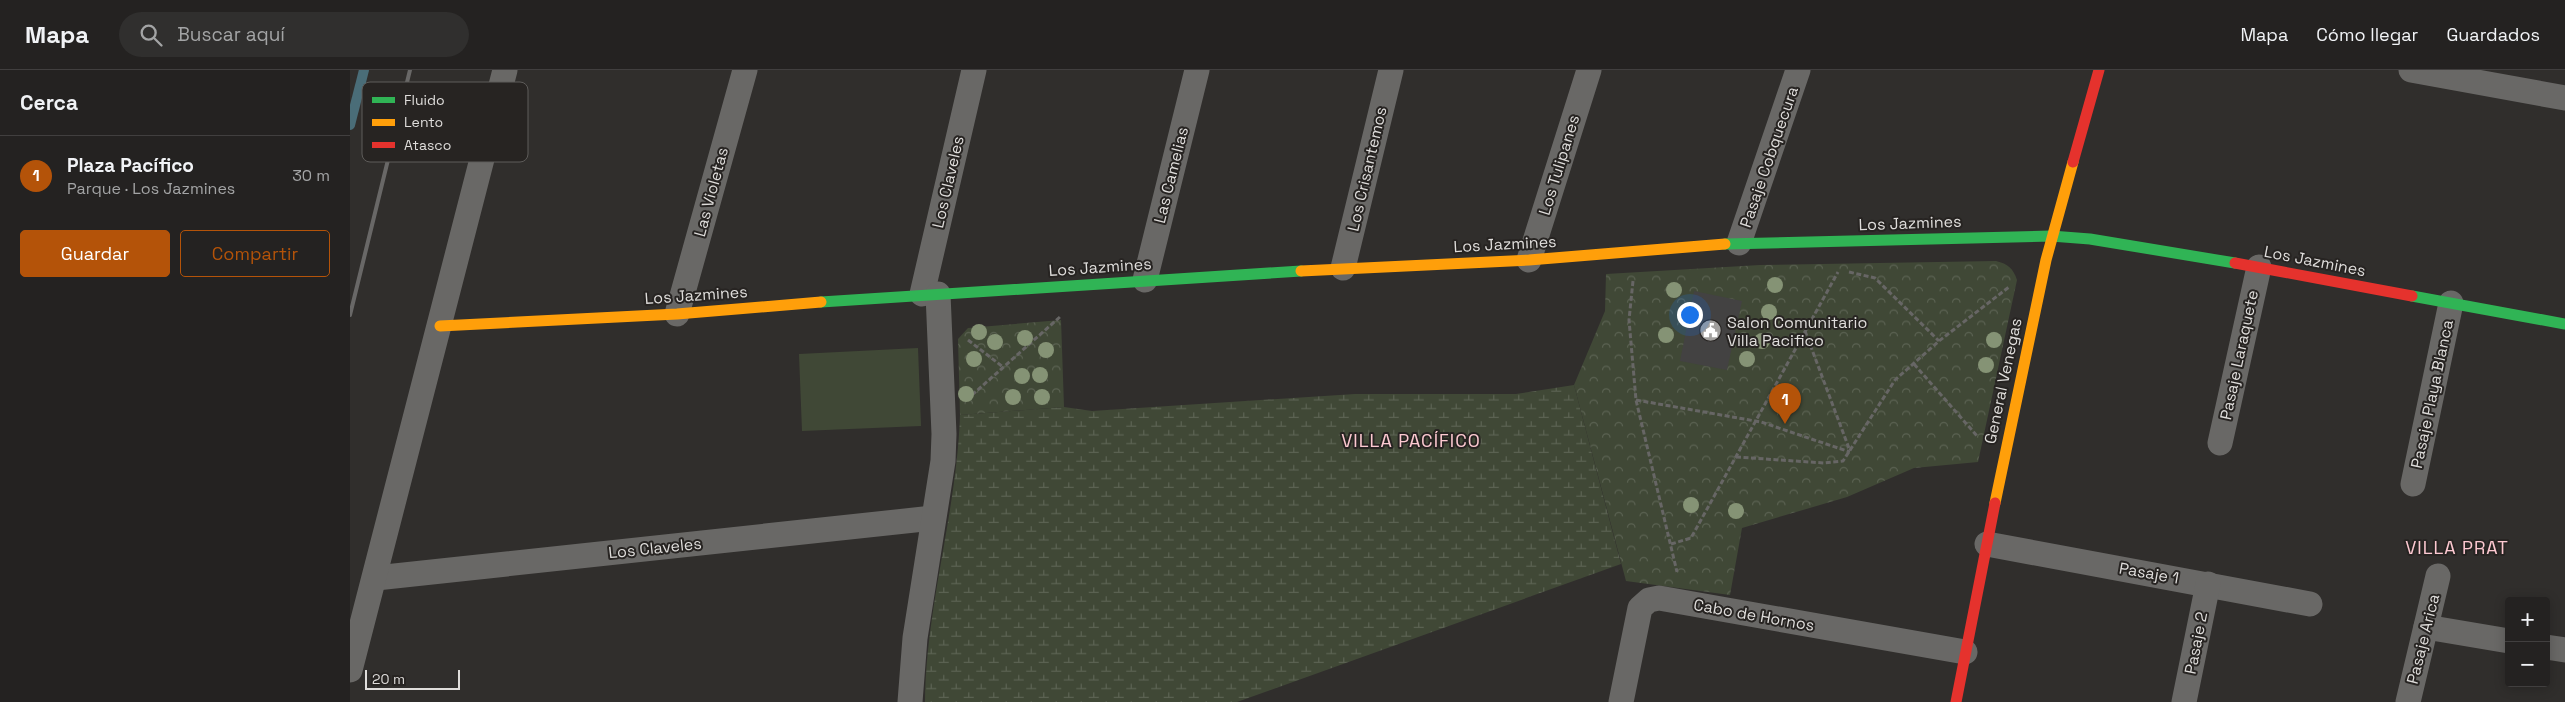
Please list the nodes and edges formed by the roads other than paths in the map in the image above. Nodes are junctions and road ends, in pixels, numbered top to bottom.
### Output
1 (745, 70) edge
2 (974, 70) edge
3 (1197, 70) edge
4 (1390, 70) edge
5 (1589, 70) edge
6 (1798, 70) edge
7 (2099, 70) edge
8 (2411, 70) edge
9 (2565, 98) edge
10 (482, 162) edge
11 (2051, 236) junction
12 (1739, 243) junction
13 (1529, 260) junction
14 (2258, 267) junction
15 (1343, 268) junction
16 (1145, 280) junction
17 (930, 294) junction
18 (2451, 303) junction
19 (678, 314) junction
20 (2565, 324) edge
21 (440, 326) junction
22 (2220, 443) dead end
23 (2412, 484) dead end
24 (933, 518) junction
25 (1987, 544) junction
26 (2438, 576) dead end
27 (376, 578) junction
28 (2208, 584) junction
29 (2310, 604) dead end
30 (2426, 627) junction
31 (2505, 640) edge
32 (2550, 648) edge
33 (2565, 650) edge
34 (1964, 652) junction
35 (350, 670) edge
36 (910, 702) edge
37 (1621, 702) edge
38 (1956, 702) edge
39 (2184, 702) edge
40 (2408, 702) edge

1 - 19 street, Las Violetas
2 - 17 street, Los Claveles
3 - 16 street, Las Camelias
4 - 15 street, Los Crisantemos
5 - 13 street, Los Tulipanes
6 - 12 street, Pasaje Cobquecura
7 - 11 street, General Venegas
8 - 9 street
10 - 21 street
11 - 12 street, Los Jazmines
11 - 14 street, Los Jazmines
11 - 25 street, General Venegas
12 - 13 street, Los Jazmines
13 - 15 street, Los Jazmines
14 - 18 street, Los Jazmines
14 - 22 street, Pasaje Laraquete
15 - 16 street, Los Jazmines
16 - 17 street, Los Jazmines
17 - 19 street, Los Jazmines
17 - 24 street, Los Claveles
18 - 20 street, Los Jazmines
18 - 23 street, Pasaje Playa Blanca
19 - 21 street, Los Jazmines
21 - 27 street
24 - 27 street, Los Claveles
24 - 36 street, Los Claveles
25 - 28 street, Pasaje 1
25 - 34 street, General Venegas
26 - 30 street, Pasaje Arica
27 - 35 street
28 - 29 street, Pasaje 1
28 - 39 street, Pasaje 2
30 - 31 street
30 - 40 street, Pasaje Arica
32 - 33 street
34 - 37 street, Cabo de Hornos
34 - 38 street, General Venegas

